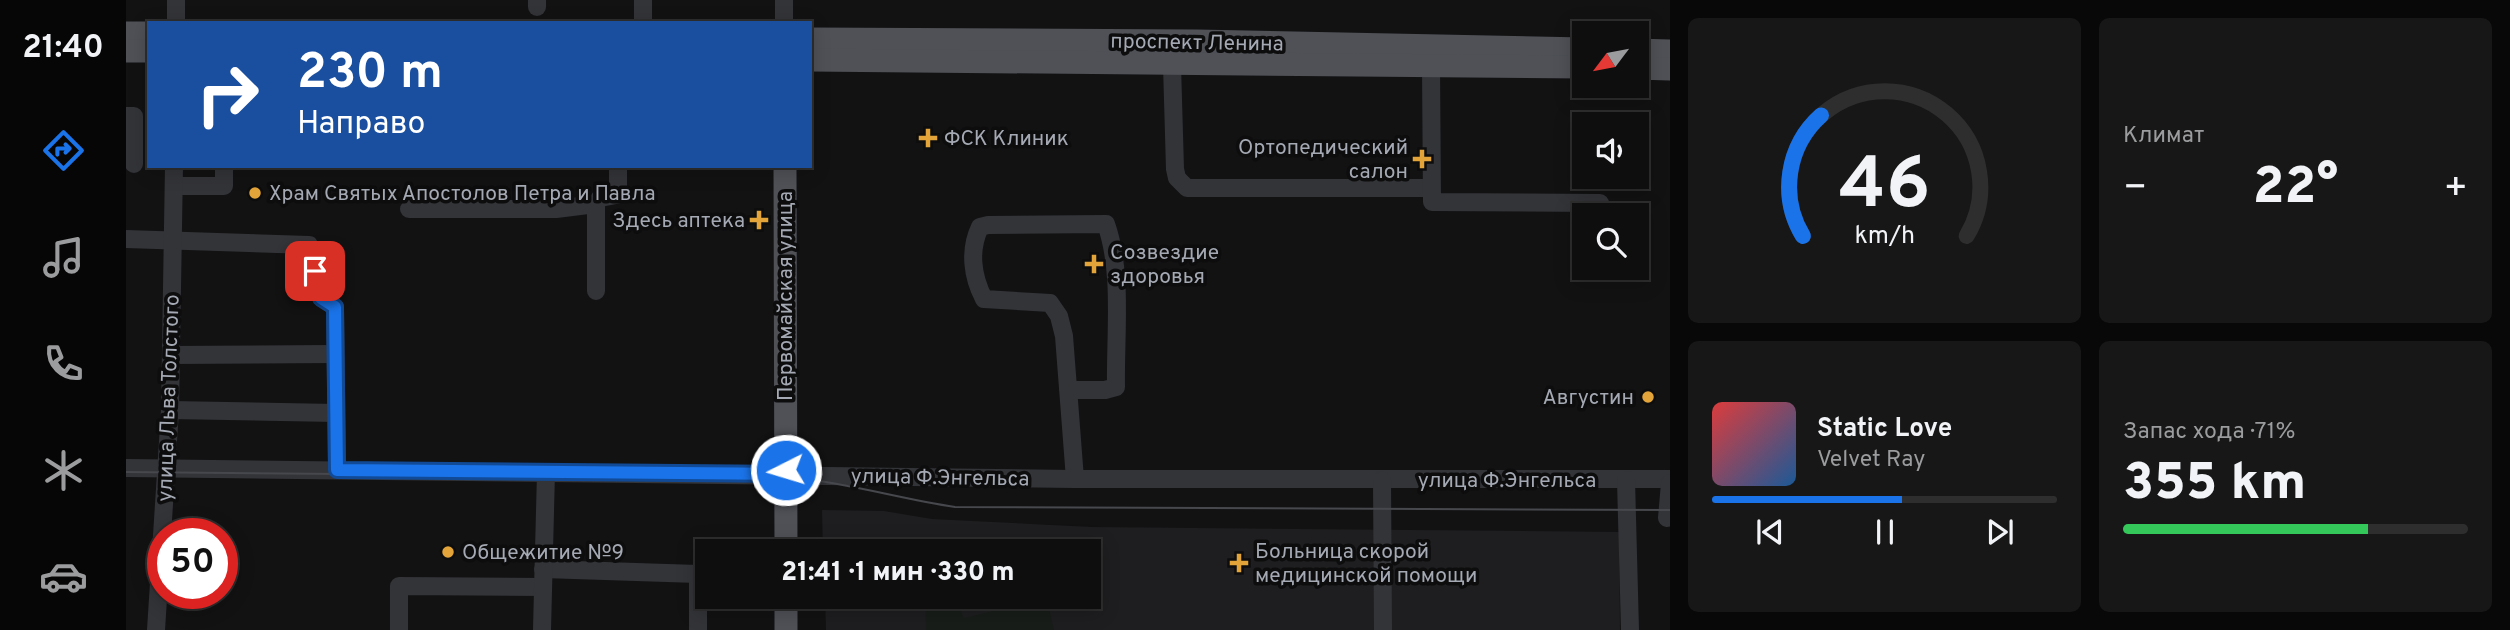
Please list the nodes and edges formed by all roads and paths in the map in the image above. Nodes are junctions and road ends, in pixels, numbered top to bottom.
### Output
1 (176, 0) edge
2 (643, 0) edge
3 (784, 0) edge
4 (176, 21) edge
5 (643, 21) edge
6 (784, 21) edge
7 (126, 33) edge
8 (147, 33) edge
9 (812, 39) edge
10 (1572, 49) edge
11 (1649, 50) edge
12 (126, 51) edge
13 (147, 51) edge
14 (1670, 51) edge
15 (812, 60) edge
16 (1172, 65) junction
17 (1431, 66) junction
18 (1572, 67) edge
19 (1649, 68) edge
20 (1670, 69) edge
21 (126, 116) edge
22 (134, 164) dead end
23 (174, 168) edge
24 (224, 168) edge
25 (618, 168) edge
26 (785, 168) edge
27 (174, 186) junction
28 (1431, 188) junction
29 (1572, 203) edge
30 (596, 204) junction
31 (409, 209) dead end
32 (126, 239) edge
33 (173, 240) junction
34 (596, 290) dead end
35 (168, 350) junction
36 (335, 354) junction
37 (1068, 390) junction
38 (170, 411) junction
39 (336, 413) junction
40 (126, 468) edge
41 (167, 468) junction
42 (337, 470) junction
43 (546, 472) junction
44 (786, 474) junction
45 (1075, 479) junction
46 (1381, 480) junction
47 (1626, 480) junction
48 (1670, 481) edge
49 (1667, 518) dead end
50 (786, 539) edge
51 (543, 569) junction
52 (543, 587) junction
53 (786, 609) edge
54 (156, 630) edge
55 (399, 630) edge
56 (542, 630) edge
57 (698, 630) edge
58 (786, 630) edge
59 (1383, 630) edge
60 (1630, 630) edge

1 - 4 street
2 - 5 street
3 - 6 street
7 - 8 main road
9 - 10 main road, проспект Ленина
11 - 14 main road
12 - 13 main road
15 - 16 main road, проспект Ленина
16 - 17 main road, проспект Ленина
16 - 28 street
17 - 18 main road, проспект Ленина
17 - 28 street
19 - 20 main road
21 - 22 street
23 - 27 street, улица Льва Толстого
24 - 27 street
25 - 30 street
26 - 44 main road, Первомайская улица
27 - 33 street, улица Льва Толстого
28 - 29 street
30 - 31 street
30 - 34 street
32 - 33 street
33 - 35 street, улица Льва Толстого
33 - 36 street
35 - 36 street
35 - 38 street, улица Льва Толстого
36 - 39 street
37 - 37 street
37 - 45 street
38 - 39 street
38 - 41 street, улица Льва Толстого
39 - 42 street
40 - 41 street, улица Ф.Энгельса
41 - 42 street, улица Ф.Энгельса
41 - 54 street, улица Льва Толстого
42 - 43 street, улица Ф.Энгельса
43 - 44 street, улица Ф.Энгельса
43 - 51 street
44 - 45 street, улица Ф.Энгельса
44 - 50 main road, Первомайская улица
45 - 46 street, улица Ф.Энгельса
46 - 47 street, улица Ф.Энгельса
46 - 59 street
47 - 48 street, улица Ф.Энгельса
47 - 60 street
48 - 49 street
51 - 52 street
51 - 57 street
52 - 55 street
52 - 56 street
53 - 58 main road

